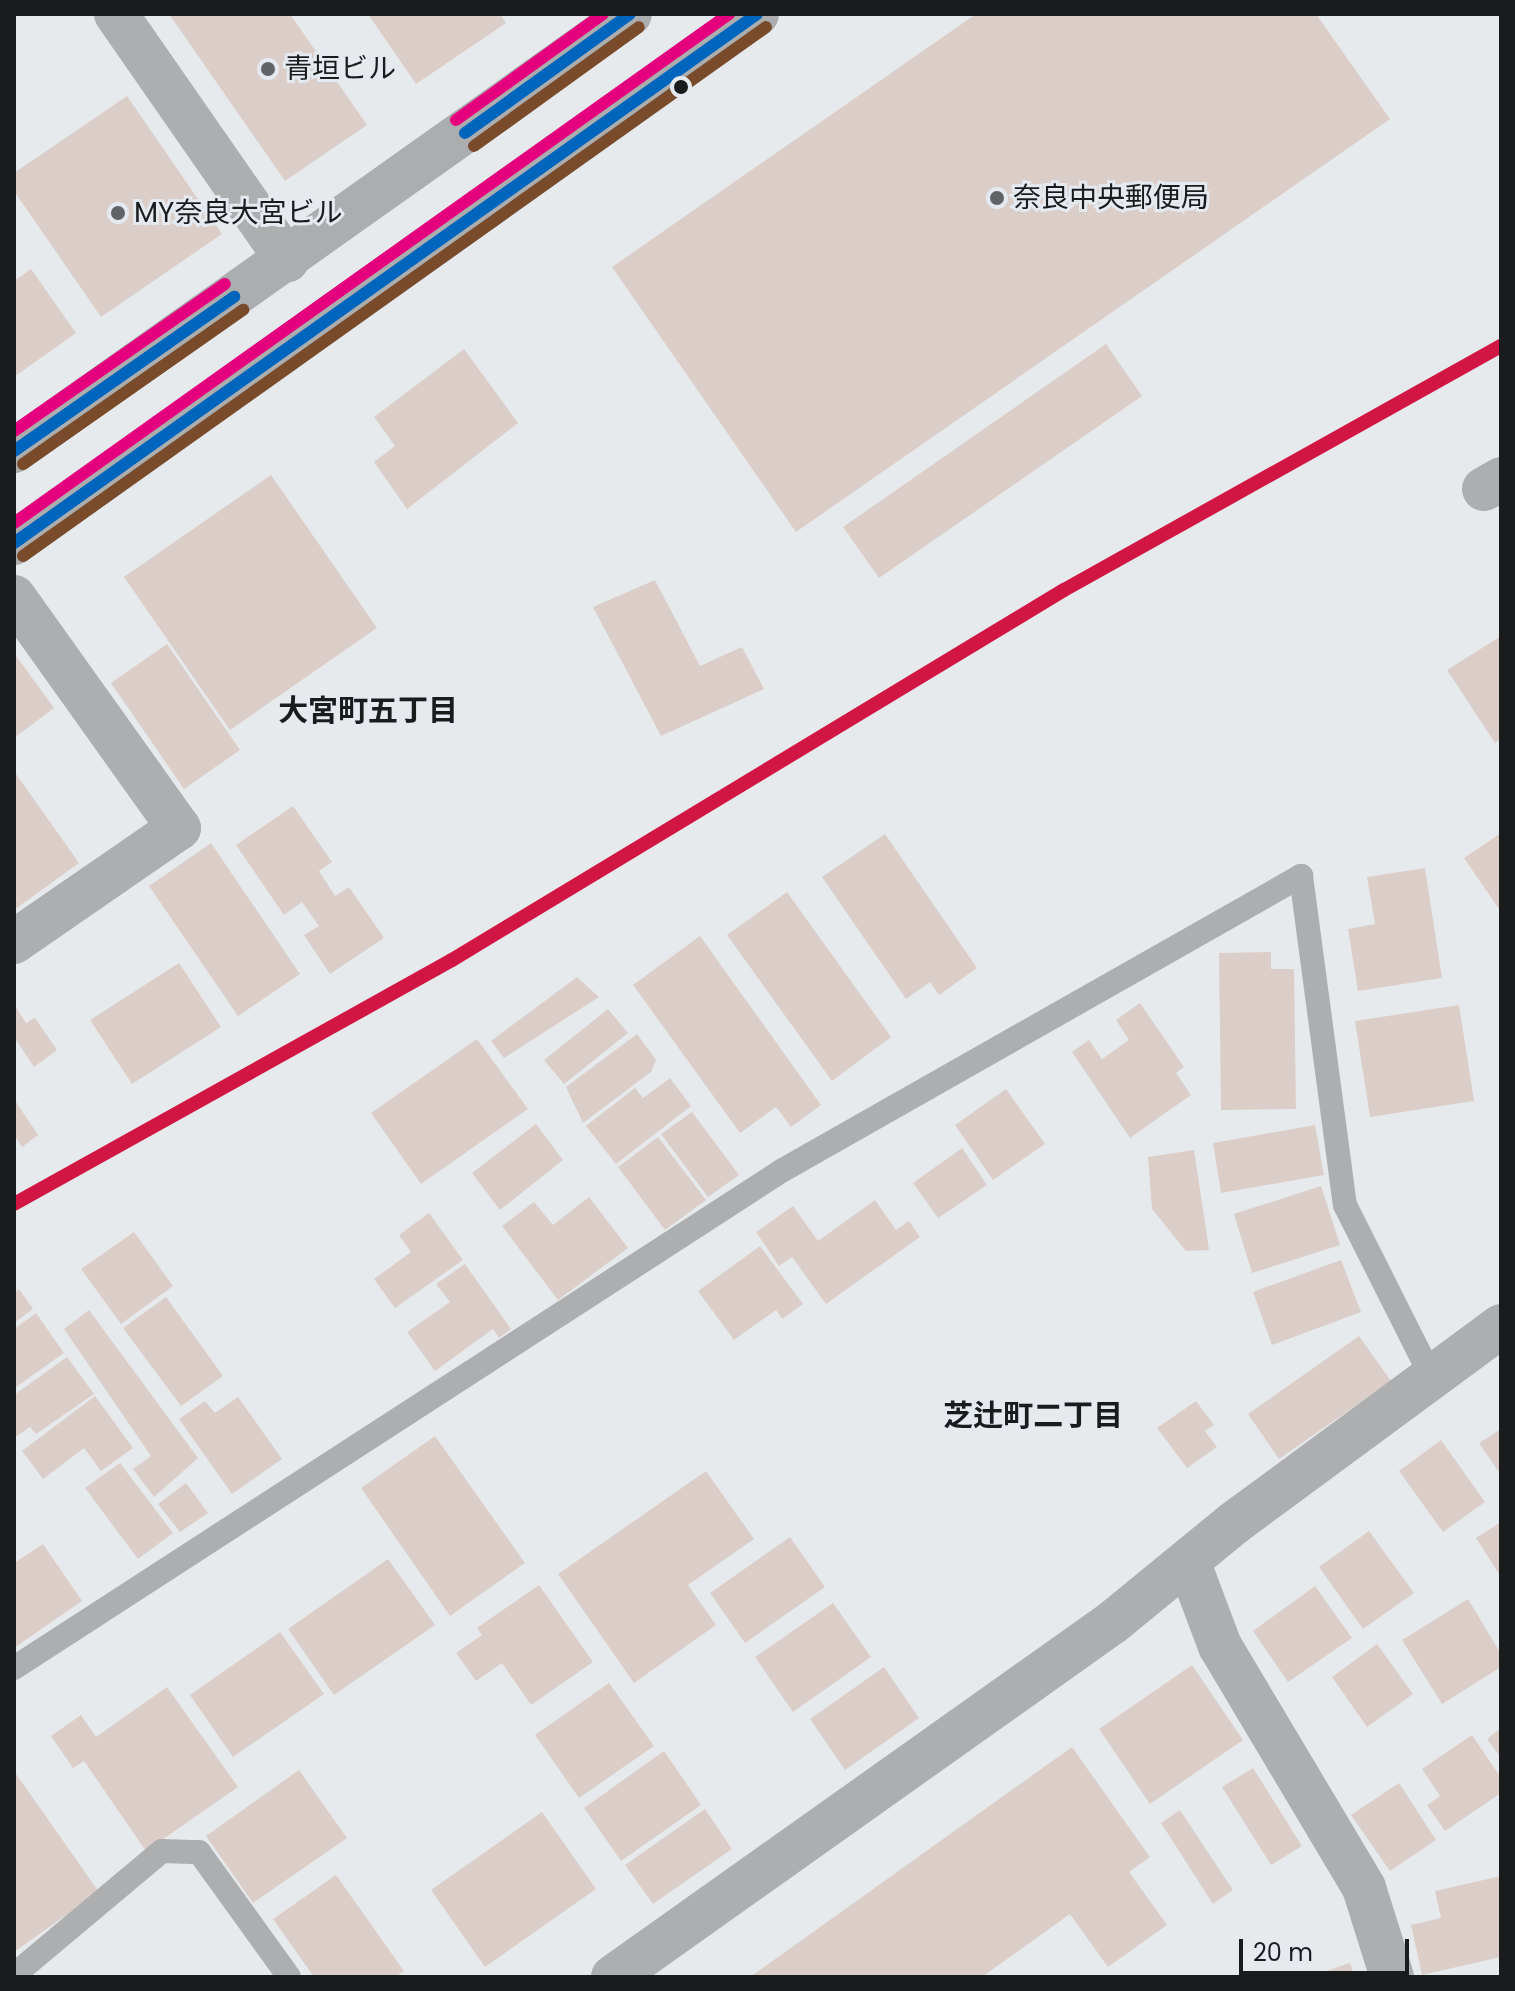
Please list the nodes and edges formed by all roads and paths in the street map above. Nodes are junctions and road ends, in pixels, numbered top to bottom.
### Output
1 (116, 14) edge
2 (630, 14) edge
3 (757, 14) edge
4 (287, 260) junction
5 (14, 451) edge
6 (14, 543) edge
7 (14, 597) edge
8 (14, 942) edge
9 (1501, 1326) edge
10 (1431, 1376) junction
11 (1188, 1561) junction
12 (14, 1668) edge
13 (14, 1975) edge
14 (289, 1977) edge
15 (613, 1977) edge
16 (1392, 1977) edge

1 - 4 street
2 - 4 highway
3 - 6 highway
4 - 5 highway
7 - 8 street
9 - 10 street
10 - 11 street
10 - 12 lane
11 - 15 street
11 - 16 street
13 - 14 lane

